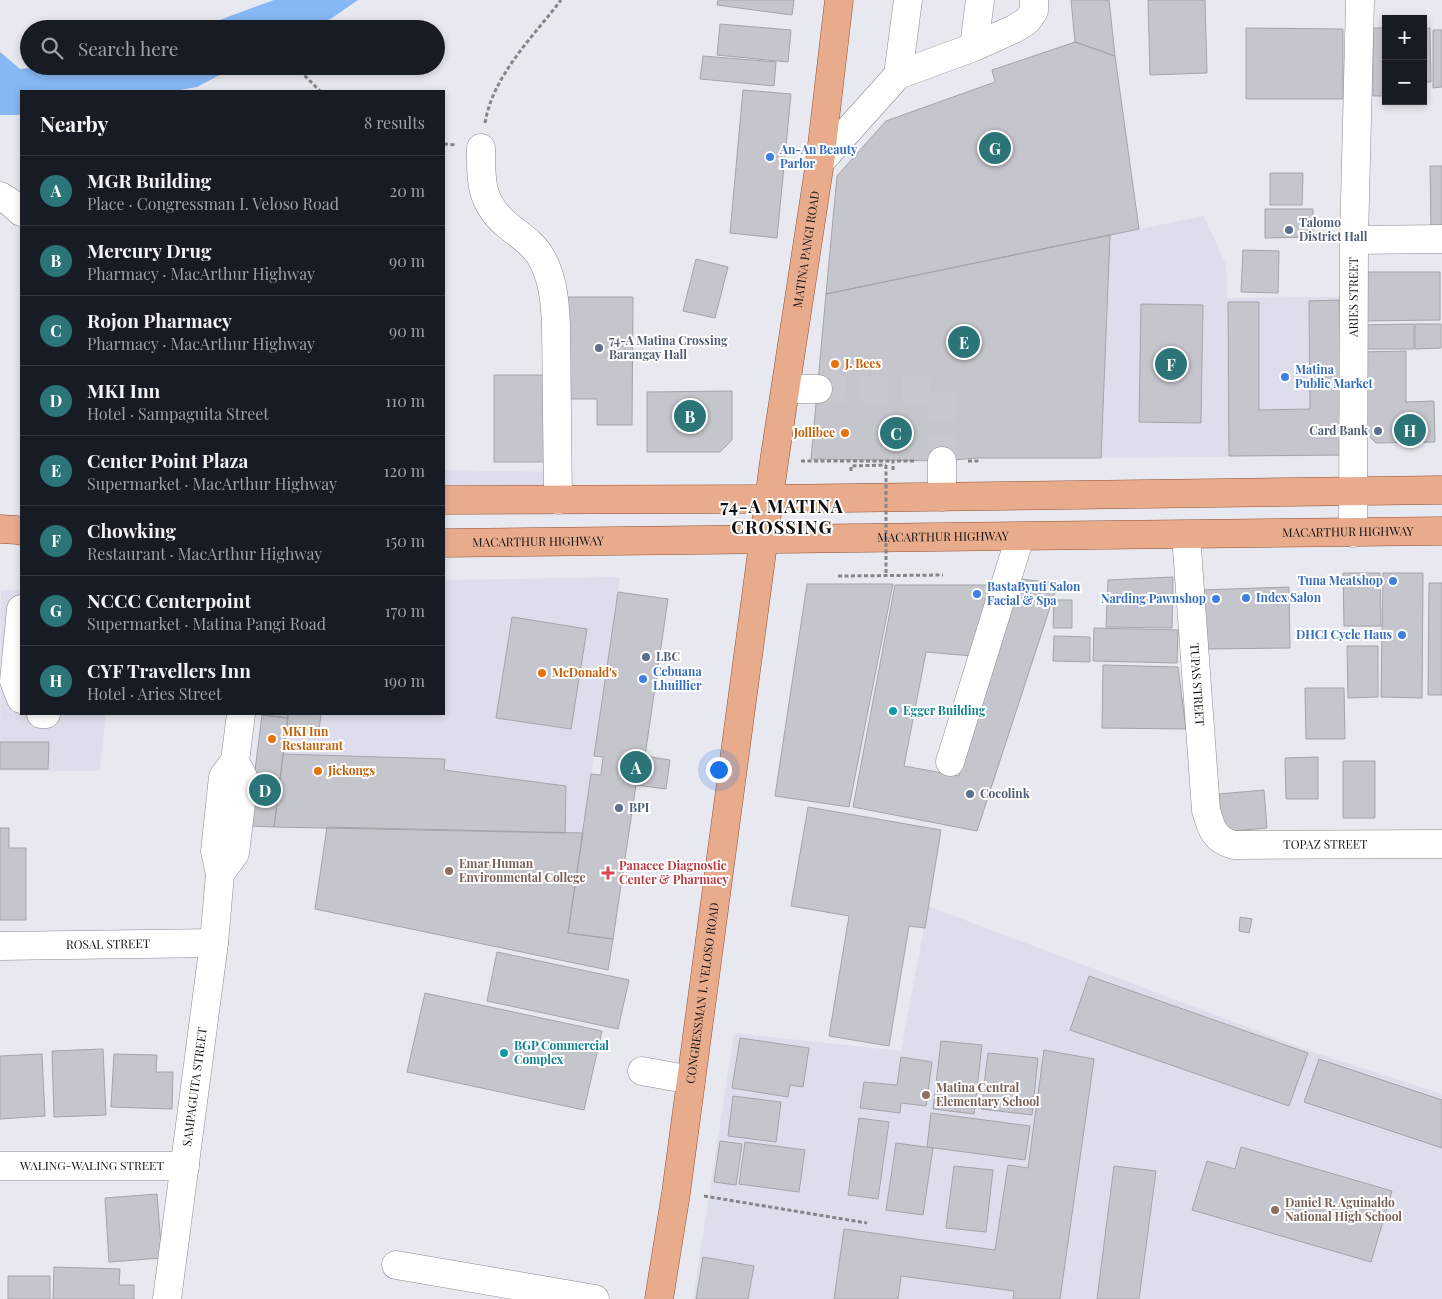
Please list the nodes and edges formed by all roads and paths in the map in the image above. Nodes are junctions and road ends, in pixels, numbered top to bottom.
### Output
1 (561, 0) edge
2 (838, 0) edge
3 (908, 0) edge
4 (980, 0) edge
5 (1034, 0) edge
6 (1360, 0) edge
7 (974, 47) junction
8 (304, 75) edge
9 (898, 75) junction
10 (319, 90) edge
11 (481, 148) joint
12 (820, 162) junction
13 (0, 196) edge
14 (20, 211) edge
15 (1442, 239) edge
16 (1354, 240) junction
17 (786, 389) junction
18 (818, 389) tunnel mouth
19 (893, 461) dead end
20 (942, 461) tunnel mouth
21 (774, 462) junction
22 (886, 465) dead end
23 (1442, 490) edge
24 (1352, 491) junction
25 (942, 497) junction
26 (769, 499) junction
27 (445, 500) edge
28 (558, 500) junction
29 (1442, 531) edge
30 (1353, 533) junction
31 (1186, 535) junction
32 (1020, 537) junction
33 (764, 540) junction
34 (445, 543) edge
35 (943, 575) dead end
36 (838, 576) dead end
37 (886, 576) junction
38 (20, 619) edge
39 (20, 696) edge
40 (241, 715) edge
41 (950, 762) dead end
42 (1214, 833) joint
43 (1442, 844) edge
44 (214, 943) junction
45 (0, 946) edge
46 (642, 1072) dead end
47 (691, 1080) junction
48 (0, 1166) edge
49 (185, 1166) junction
50 (709, 1197) dead end
51 (867, 1223) dead end
52 (396, 1264) dead end
53 (167, 1299) edge
54 (595, 1299) edge
55 (659, 1299) edge

1 - 11 path
2 - 12 main road, MATINA PANGI ROAD
3 - 9 street
4 - 7 street
5 - 7 street
6 - 16 street, ARIES STREET
7 - 9 street
8 - 10 path
9 - 12 street
11 - 28 street
12 - 17 main road, MATINA PANGI ROAD
13 - 14 street
15 - 16 street
16 - 24 street, ARIES STREET
17 - 18 street
17 - 21 main road, MATINA PANGI ROAD
19 - 21 path
20 - 25 street
21 - 26 main road, MATINA PANGI ROAD
22 - 37 path, bridge
23 - 24 main road
24 - 25 main road
24 - 30 street, ARIES STREET
25 - 26 main road
26 - 28 main road
26 - 33 main road, CONGRESSMAN I. VELOSO ROAD
27 - 28 main road
29 - 30 main road, MACARTHUR HIGHWAY
30 - 31 main road, MACARTHUR HIGHWAY
31 - 32 main road, MACARTHUR HIGHWAY
31 - 42 street, TUPAS STREET
32 - 33 main road, MACARTHUR HIGHWAY
32 - 41 street
33 - 34 main road, MACARTHUR HIGHWAY
33 - 47 main road, CONGRESSMAN I. VELOSO ROAD
35 - 37 path
36 - 37 path
38 - 39 street
40 - 44 street, SAMPAGUITA STREET
42 - 43 street, TOPAZ STREET
44 - 45 street, ROSAL STREET
44 - 49 street, SAMPAGUITA STREET
46 - 47 street
47 - 55 main road, CONGRESSMAN I. VELOSO ROAD
48 - 49 street, WALING-WALING STREET
49 - 53 street, SAMPAGUITA STREET
50 - 51 path
52 - 54 street

